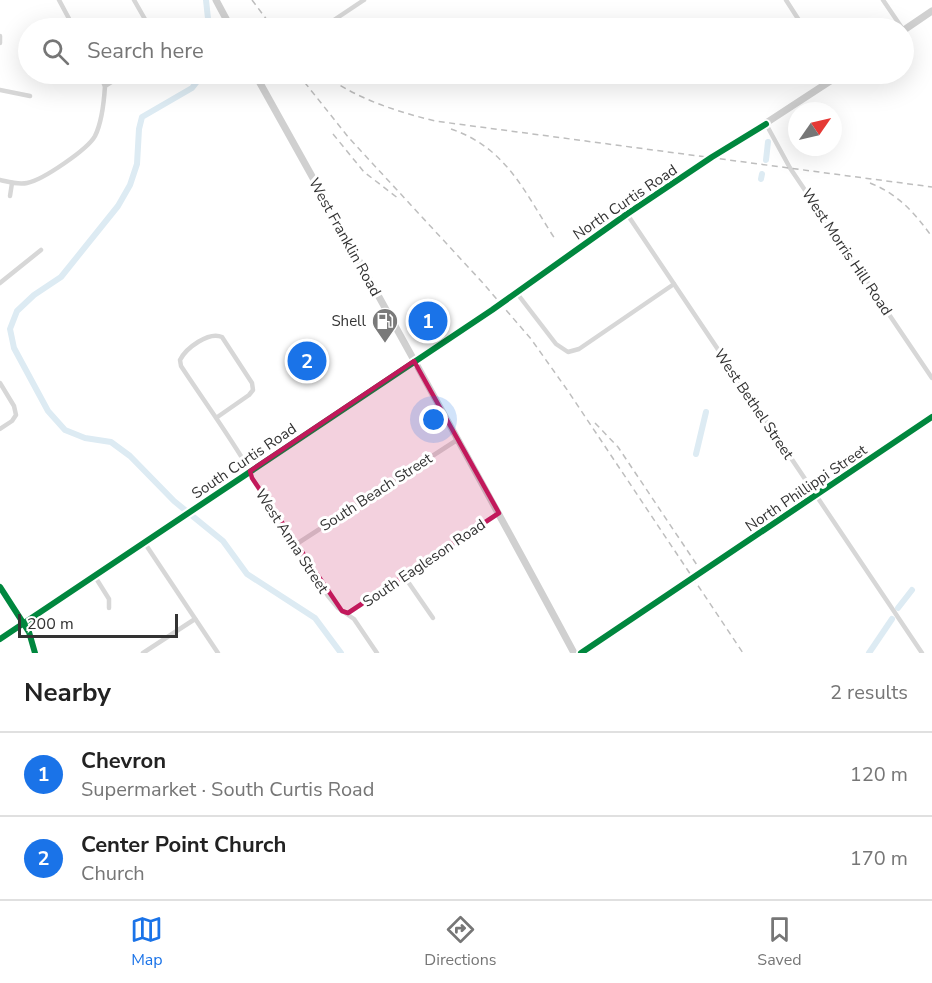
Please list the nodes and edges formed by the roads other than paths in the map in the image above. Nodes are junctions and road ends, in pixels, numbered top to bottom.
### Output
1 (59, 0) edge
2 (134, 0) edge
3 (364, 0) edge
4 (786, 0) edge
5 (883, 0) edge
6 (217, 3) edge
7 (932, 11) edge
8 (69, 18) edge
9 (144, 18) edge
10 (225, 18) edge
11 (337, 18) edge
12 (798, 18) edge
13 (895, 18) edge
14 (914, 22) edge
15 (0, 36) edge
16 (0, 43) edge
17 (108, 84) edge
18 (261, 84) edge
19 (824, 84) edge
20 (105, 86) joint
21 (0, 90) edge
22 (30, 96) dead end
23 (766, 124) junction
24 (0, 180) edge
25 (12, 183) junction
26 (10, 196) dead end
27 (627, 214) junction
28 (41, 250) dead end
29 (0, 283) edge
30 (674, 284) junction
31 (516, 292) junction
32 (501, 303) joint
33 (414, 361) junction
34 (932, 378) edge
35 (0, 383) edge
36 (932, 417) edge
37 (216, 418) junction
38 (0, 429) edge
39 (457, 440) junction
40 (250, 471) junction
41 (816, 495) junction
42 (500, 513) junction
43 (144, 542) junction
44 (295, 544) junction
45 (94, 575) junction
46 (404, 576) junction
47 (0, 587) edge
48 (109, 608) dead end
49 (348, 613) junction
50 (433, 618) dead end
51 (195, 619) junction
52 (23, 623) junction
53 (0, 639) edge
54 (35, 653) edge
55 (143, 653) edge
56 (218, 653) edge
57 (377, 653) edge
58 (574, 653) edge
59 (581, 653) edge
60 (922, 653) edge

1 - 8 street
2 - 9 street
3 - 11 street
4 - 12 street
5 - 13 street
6 - 10 main road
7 - 14 main road
15 - 16 street
17 - 20 street
18 - 33 main road, West Franklin Road
19 - 23 main road, North Curtis Road
20 - 25 street
21 - 22 street
23 - 27 main road, North Curtis Road
23 - 34 street, West Morris Hill Road
24 - 25 street
25 - 26 street
27 - 30 street, West Bethel Street
27 - 31 main road, North Curtis Road
28 - 29 street
30 - 31 street
30 - 41 street, West Bethel Street
31 - 32 main road, North Curtis Road
32 - 33 main road, South Curtis Road
33 - 39 main road, West Franklin Road
33 - 40 main road, South Curtis Road
35 - 38 street
36 - 41 main road, North Phillippi Street
37 - 37 street, West Anna Street
37 - 40 street, West Anna Street
39 - 42 main road, West Franklin Road
39 - 44 street, South Beach Street
40 - 43 main road, South Curtis Road
40 - 44 street, West Anna Street
41 - 59 main road, North Phillippi Street
41 - 60 street, West Bethel Street
42 - 46 street, South Eagleson Road
42 - 58 main road, West Franklin Road
43 - 45 main road, South Curtis Road
43 - 51 street
44 - 49 street, West Anna Street
45 - 48 street
45 - 52 main road, South Curtis Road
46 - 49 street, South Eagleson Road
46 - 50 street
47 - 52 main road
49 - 57 street, West Anna Street
51 - 55 street
51 - 56 street
52 - 53 main road, South Curtis Road
52 - 54 street

